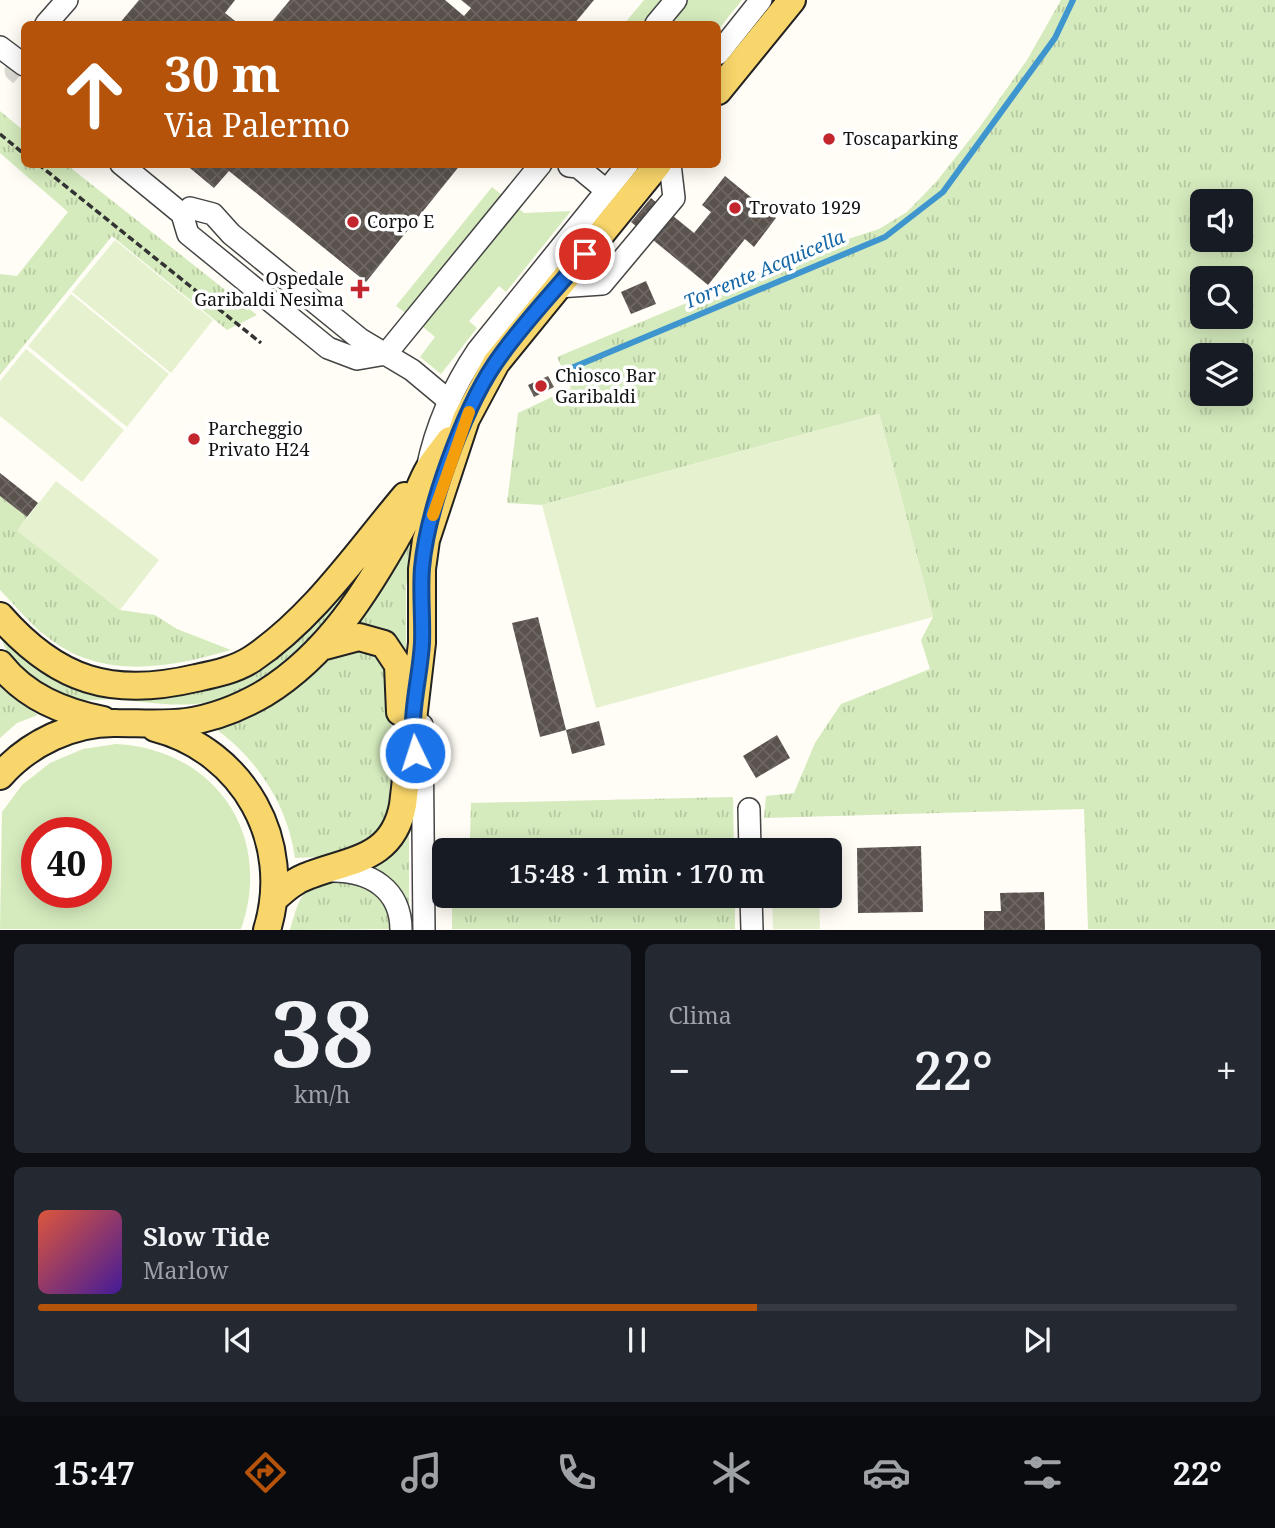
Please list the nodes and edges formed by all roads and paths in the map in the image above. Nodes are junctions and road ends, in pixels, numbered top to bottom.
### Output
1 (67, 0) edge
2 (676, 0) edge
3 (761, 0) edge
4 (792, 0) edge
5 (49, 21) edge
6 (658, 21) edge
7 (721, 50) edge
8 (721, 87) edge
9 (0, 134) edge
10 (21, 152) edge
11 (43, 168) edge
12 (126, 168) edge
13 (541, 168) edge
14 (579, 168) edge
15 (625, 168) edge
16 (655, 168) edge
17 (670, 168) edge
18 (609, 188) junction
19 (190, 208) dead end
20 (558, 287) junction
21 (261, 343) dead end
22 (386, 354) junction
23 (457, 410) junction
24 (427, 471) junction
25 (0, 616) edge
26 (422, 643) junction
27 (326, 646) junction
28 (0, 664) edge
29 (400, 672) junction
30 (125, 723) junction
31 (411, 733) junction
32 (0, 776) edge
33 (413, 799) junction
34 (749, 809) dead end
35 (750, 838) edge
36 (324, 871) junction
37 (274, 899) junction
38 (751, 908) edge
39 (267, 929) edge
40 (401, 929) edge
41 (425, 929) edge
42 (752, 929) edge

1 - 5 street
2 - 6 street
3 - 7 street
4 - 8 main road
9 - 10 path
11 - 21 path
12 - 22 street
13 - 22 street
14 - 18 street
15 - 18 street
16 - 20 main road
17 - 20 street
18 - 23 street
19 - 22 street
20 - 23 main road
22 - 23 street
23 - 24 main road
23 - 26 main road
24 - 25 main road
24 - 27 main road
26 - 31 main road
26 - 33 street
27 - 29 main road
27 - 30 main road
28 - 30 main road
29 - 31 street
29 - 33 main road
30 - 32 main road
30 - 37 main road
31 - 33 main road
33 - 36 main road
33 - 41 street
34 - 35 street
36 - 37 main road
36 - 40 street
37 - 39 main road
38 - 42 street

